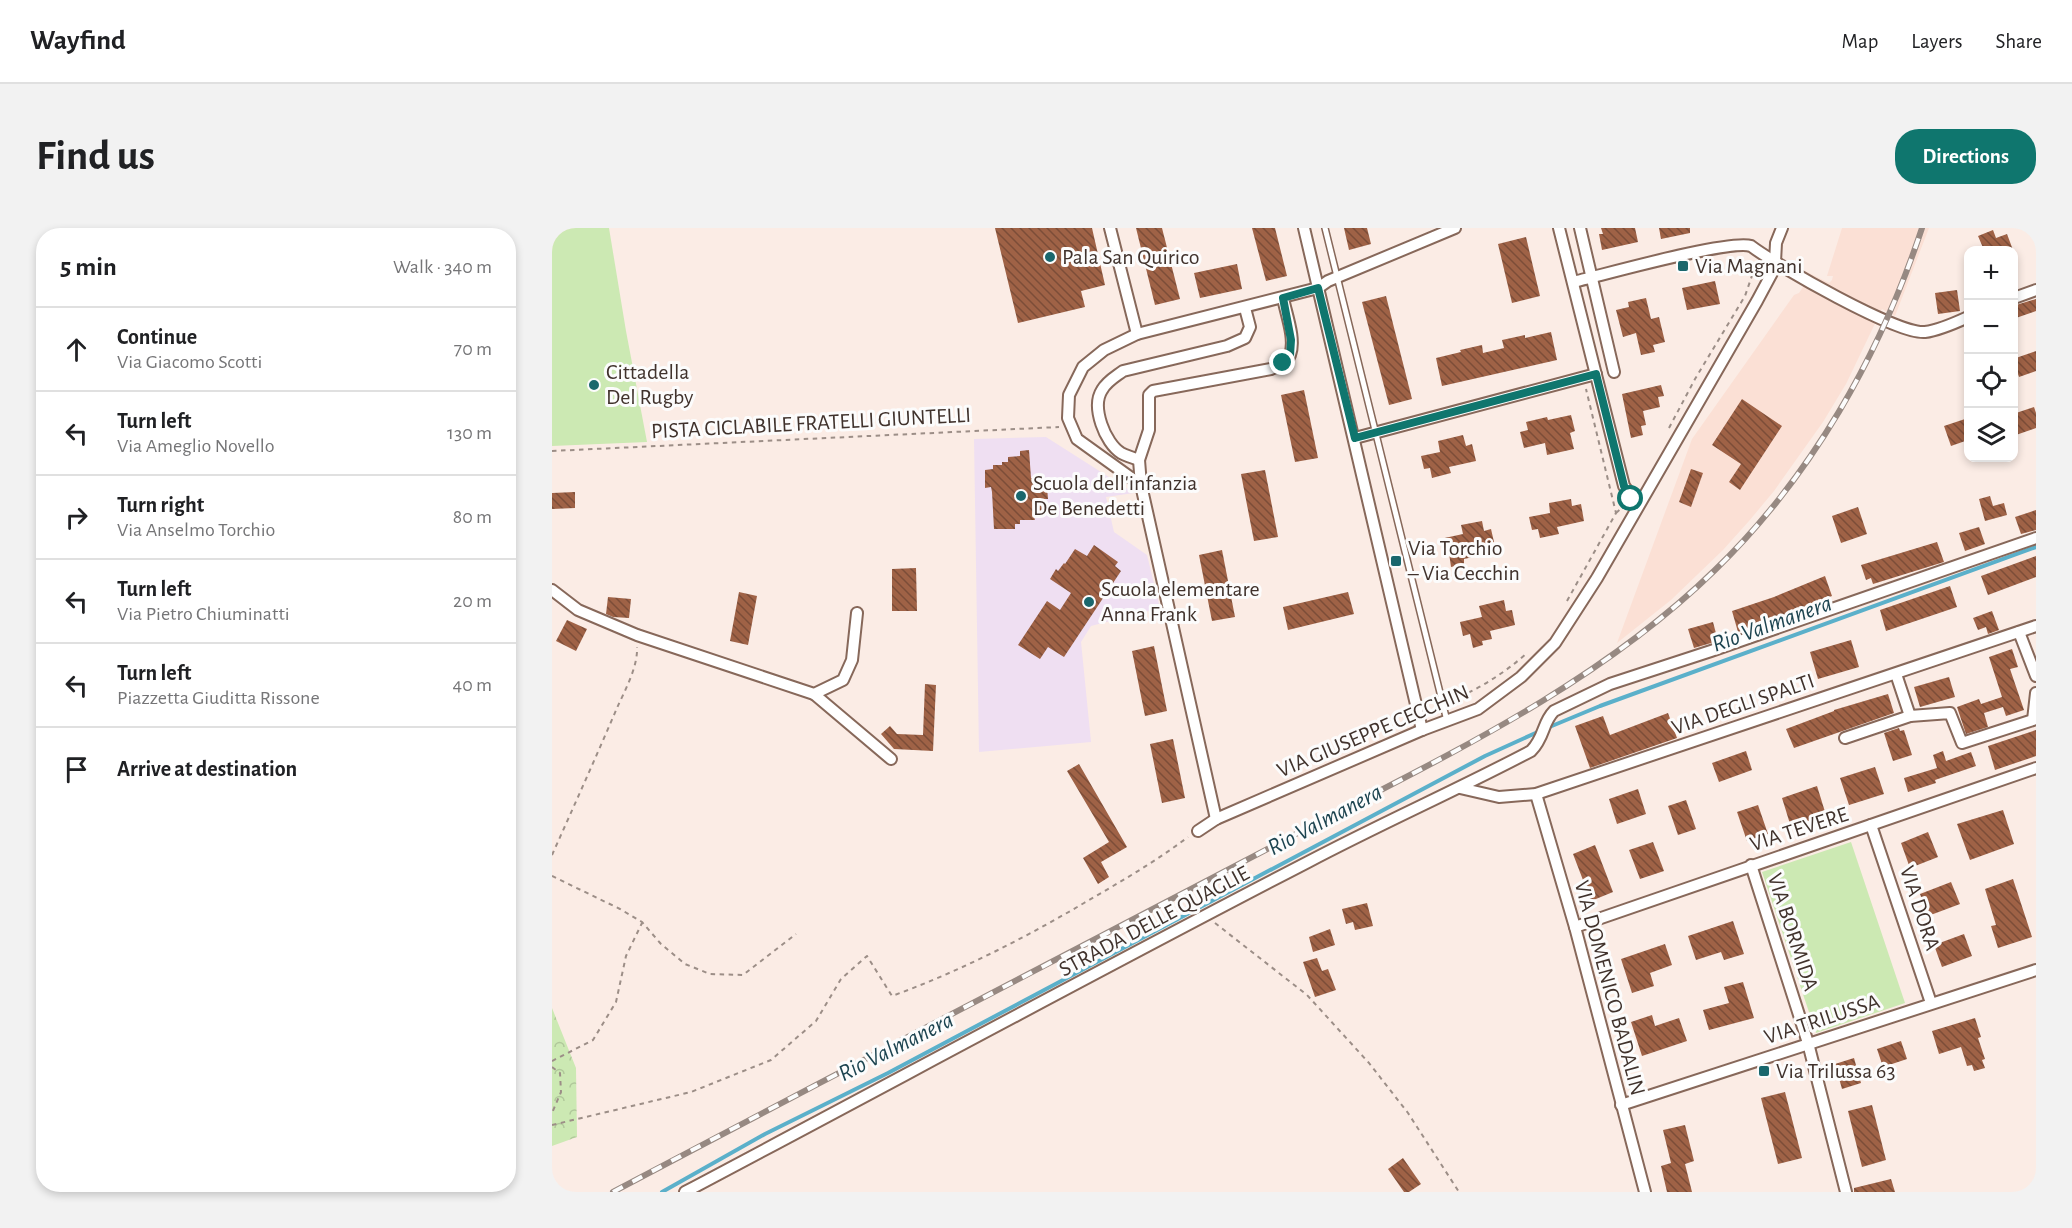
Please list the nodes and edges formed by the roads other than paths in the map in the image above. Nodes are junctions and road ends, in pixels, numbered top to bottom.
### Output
1 (1110, 228) edge
2 (1304, 228) edge
3 (1325, 228) edge
4 (1455, 228) edge
5 (1559, 228) edge
6 (1580, 228) edge
7 (1782, 228) edge
8 (1775, 262) junction
9 (1592, 278) junction
10 (1336, 279) junction
11 (1573, 282) junction
12 (1318, 288) junction
13 (2036, 290) edge
14 (2018, 296) edge
15 (1283, 298) junction
16 (1245, 308) junction
17 (1964, 319) edge
18 (1137, 334) junction
19 (1614, 372) dead end
20 (1596, 374) junction
21 (1375, 432) junction
22 (1355, 438) junction
23 (1139, 460) junction
24 (1142, 485) junction
25 (1635, 502) junction
26 (2036, 538) edge
27 (552, 590) edge
28 (856, 613) dead end
29 (2036, 626) edge
30 (2019, 632) junction
31 (1896, 674) junction
32 (2036, 676) edge
33 (2036, 693) edge
34 (814, 694) junction
35 (1910, 716) junction
36 (1447, 721) junction
37 (1422, 730) junction
38 (1845, 738) dead end
39 (891, 759) dead end
40 (2036, 768) edge
41 (1460, 788) junction
42 (1536, 794) junction
43 (1216, 819) junction
44 (1871, 825) junction
45 (1198, 831) road end
46 (1751, 865) junction
47 (1575, 927) junction
48 (2036, 970) edge
49 (1931, 1004) junction
50 (1809, 1045) junction
51 (1621, 1105) junction
52 (685, 1192) edge
53 (1645, 1192) edge
54 (1846, 1192) edge

1 - 18 street
2 - 12 street
3 - 10 lane
4 - 10 street
5 - 11 street
6 - 9 street
7 - 8 street, VIA GIUSEPPE CECCHIN
8 - 9 street
8 - 17 street
8 - 25 street, VIA GIUSEPPE CECCHIN
9 - 11 street
9 - 19 street
10 - 12 street
10 - 21 lane
11 - 20 street
12 - 15 street
12 - 22 street
13 - 14 street
15 - 16 street
15 - 23 street
16 - 18 street
16 - 23 street
18 - 24 street
20 - 21 street
20 - 25 street
21 - 22 street
21 - 36 lane
22 - 37 street
23 - 24 street
24 - 43 street
25 - 36 street, VIA GIUSEPPE CECCHIN
26 - 41 street, STRADA DELLE QUAGLIE
27 - 34 street
28 - 34 street
29 - 30 street, VIA DEGLI SPALTI
30 - 31 street, VIA DEGLI SPALTI
30 - 32 street
31 - 35 street
31 - 42 street, VIA DEGLI SPALTI
33 - 35 street
34 - 39 street
35 - 38 street
36 - 37 street, VIA GIUSEPPE CECCHIN
37 - 43 street, VIA GIUSEPPE CECCHIN
40 - 44 street, VIA TEVERE
41 - 42 street, VIA DEGLI SPALTI
41 - 52 street, STRADA DELLE QUAGLIE
42 - 47 street, VIA DOMENICO BADALIN
43 - 45 street, VIA GIUSEPPE CECCHIN
44 - 46 street, VIA TEVERE
44 - 49 street, VIA DORA
46 - 47 street, VIA TEVERE
46 - 50 street, VIA BORMIDA
47 - 51 street, VIA DOMENICO BADALIN
48 - 49 street, VIA TRILUSSA
49 - 50 street, VIA TRILUSSA
50 - 51 street, VIA TRILUSSA
50 - 54 street, VIA BORMIDA
51 - 53 street, VIA DOMENICO BADALIN

